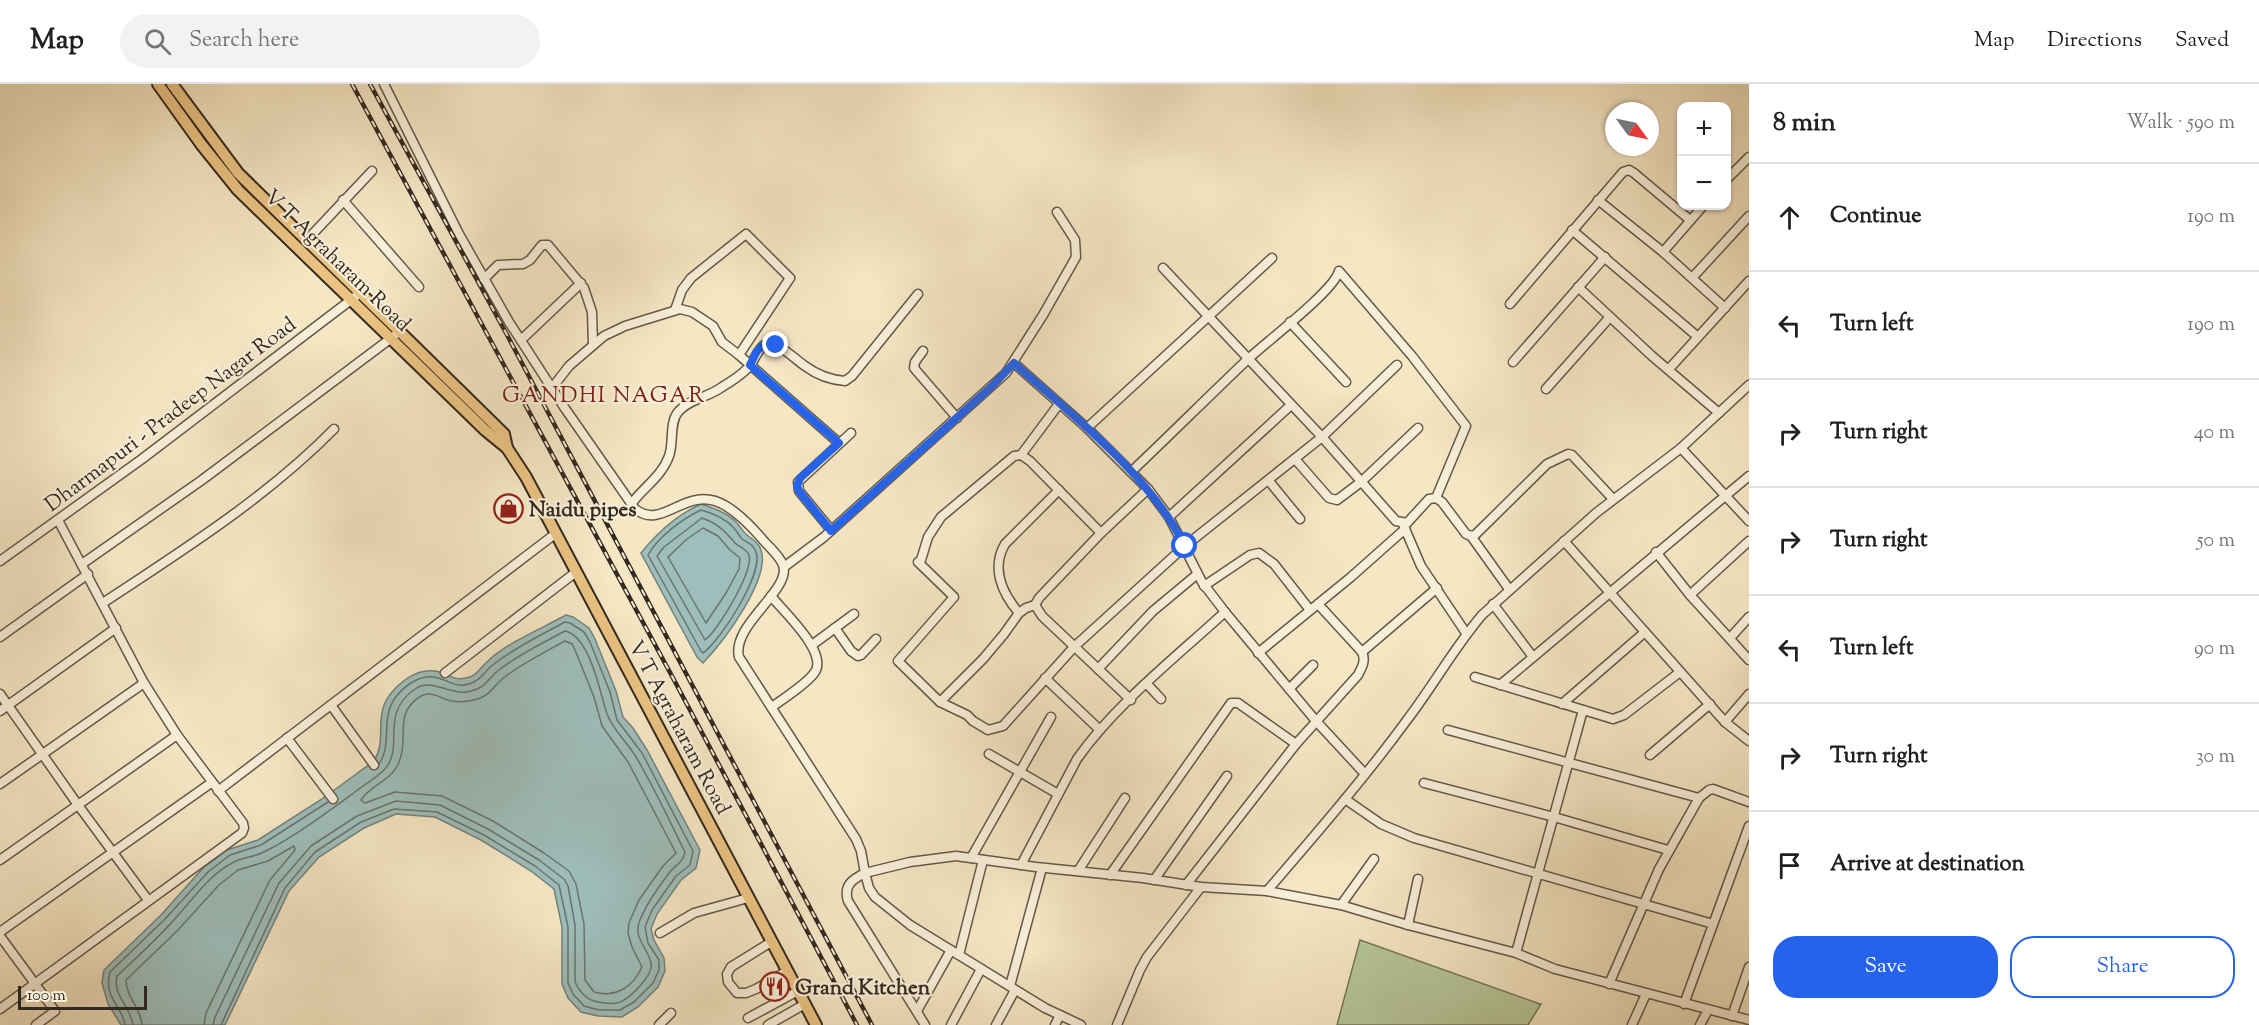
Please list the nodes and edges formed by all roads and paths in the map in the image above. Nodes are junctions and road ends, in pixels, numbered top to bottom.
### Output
1 (158, 84) edge
2 (172, 84) edge
3 (384, 84) edge
4 (1749, 157) edge
5 (372, 171) dead end
6 (1731, 175) edge
7 (343, 200) junction
8 (1598, 200) junction
9 (1699, 210) edge
10 (1057, 212) dead end
11 (1749, 216) edge
12 (1690, 220) junction
13 (1572, 230) junction
14 (306, 241) junction
15 (1663, 252) junction
16 (1605, 257) junction
17 (1272, 258) dead end
18 (1163, 268) dead end
19 (1692, 278) junction
20 (484, 279) junction
21 (1749, 281) edge
22 (581, 283) junction
23 (419, 287) dead end
24 (1578, 288) junction
25 (918, 294) dead end
26 (356, 297) junction
27 (1510, 304) dead end
28 (1725, 308) junction
29 (675, 310) junction
30 (1209, 315) junction
31 (1610, 317) junction
32 (1290, 322) junction
33 (395, 335) junction
34 (1698, 337) junction
35 (521, 340) junction
36 (593, 344) junction
37 (923, 351) dead end
38 (740, 355) junction
39 (1248, 359) junction
40 (1513, 362) dead end
41 (1014, 363) junction
42 (1397, 364) dead end
43 (750, 365) junction
44 (1669, 369) junction
45 (1346, 382) dead end
46 (1749, 385) edge
47 (552, 388) junction
48 (1546, 388) dead end
49 (1059, 404) junction
50 (1291, 405) junction
51 (1719, 413) junction
52 (957, 418) junction
53 (1088, 428) junction
54 (1418, 428) dead end
55 (334, 429) dead end
56 (851, 433) dead end
57 (1322, 437) junction
58 (839, 443) junction
59 (1680, 448) junction
60 (1021, 455) junction
61 (1295, 459) junction
62 (1131, 472) junction
63 (1749, 476) edge
64 (1269, 481) junction
65 (1361, 482) junction
66 (1148, 489) junction
67 (1059, 490) junction
68 (1725, 495) junction
69 (1436, 498) junction
70 (1613, 499) junction
71 (632, 503) junction
72 (1169, 517) junction
73 (1300, 519) dead end
74 (58, 520) junction
75 (1749, 521) edge
76 (1404, 526) junction
77 (831, 531) junction
78 (1101, 533) junction
79 (555, 534) junction
80 (1471, 536) junction
81 (1564, 541) junction
82 (1749, 541) edge
83 (1185, 546) junction
84 (1656, 552) junction
85 (0, 561) edge
86 (82, 564) junction
87 (784, 567) junction
88 (576, 572) junction
89 (88, 574) junction
90 (1196, 576) dead end
91 (1204, 586) junction
92 (1437, 588) junction
93 (1509, 589) junction
94 (1609, 592) junction
95 (1690, 595) junction
96 (771, 596) junction
97 (103, 603) junction
98 (1318, 604) junction
99 (1493, 604) junction
100 (1035, 605) junction
101 (1310, 610) junction
102 (1225, 612) junction
103 (1019, 613) junction
104 (854, 614) dead end
105 (1749, 617) edge
106 (116, 628) junction
107 (836, 628) junction
108 (1645, 632) junction
109 (1466, 633) junction
110 (0, 637) edge
111 (1730, 638) junction
112 (876, 639) dead end
113 (812, 645) junction
114 (1074, 646) junction
115 (1362, 652) junction
116 (1258, 653) junction
117 (1533, 657) junction
118 (1749, 660) edge
119 (1313, 665) dead end
120 (1098, 669) junction
121 (1680, 672) junction
122 (445, 673) dead end
123 (1475, 677) dead end
124 (1045, 678) junction
125 (144, 683) junction
126 (1147, 684) junction
127 (1500, 684) junction
128 (1289, 689) junction
129 (0, 694) edge
130 (1749, 694) edge
131 (1161, 699) dead end
132 (1131, 700) junction
133 (940, 702) junction
134 (1562, 704) junction
135 (8, 705) junction
136 (330, 705) junction
137 (1710, 705) junction
138 (772, 707) junction
139 (1583, 710) junction
140 (0, 711) edge
141 (1051, 717) dead end
142 (1316, 721) junction
143 (1725, 722) junction
144 (1100, 730) junction
145 (1448, 730) dead end
146 (177, 735) junction
147 (287, 738) junction
148 (1749, 741) edge
149 (1296, 744) junction
150 (42, 754) junction
151 (989, 754) dead end
152 (1650, 755) dead end
153 (1570, 763) junction
154 (374, 765) dead end
155 (1019, 771) junction
156 (1365, 774) junction
157 (1227, 776) dead end
158 (212, 783) junction
159 (1424, 783) dead end
160 (0, 784) edge
161 (218, 791) junction
162 (1058, 794) junction
163 (1125, 798) dead end
164 (1699, 798) junction
165 (333, 799) dead end
166 (1345, 800) junction
167 (1749, 802) edge
168 (78, 805) junction
169 (1554, 817) junction
170 (1749, 826) edge
171 (1668, 850) junction
172 (112, 853) junction
173 (971, 858) junction
174 (1374, 859) dead end
175 (0, 860) edge
176 (983, 860) junction
177 (1021, 865) junction
178 (1042, 868) junction
179 (1078, 871) junction
180 (865, 873) junction
181 (1538, 873) junction
182 (1110, 875) junction
183 (1418, 879) dead end
184 (1154, 880) junction
185 (1186, 885) junction
186 (1201, 887) junction
187 (1267, 891) junction
188 (748, 898) junction
189 (148, 900) junction
190 (1643, 903) junction
191 (1341, 905) junction
192 (1713, 924) junction
193 (1408, 925) junction
194 (660, 933) dead end
195 (0, 934) edge
196 (771, 942) junction
197 (955, 953) junction
198 (1516, 953) junction
199 (1749, 967) edge
200 (981, 969) junction
201 (787, 970) junction
202 (35, 984) junction
203 (1609, 984) junction
204 (1013, 988) junction
205 (798, 991) junction
206 (1646, 994) junction
207 (805, 1004) junction
208 (1684, 1004) junction
209 (0, 1009) edge
210 (1708, 1010) junction
211 (916, 1011) junction
212 (671, 1013) dead end
213 (1060, 1015) junction
214 (1732, 1016) junction
215 (748, 1018) dead end
216 (1749, 1020) edge
217 (36, 1025) edge
218 (658, 1025) edge
219 (768, 1025) edge
220 (816, 1025) edge
221 (925, 1025) edge
222 (951, 1025) edge
223 (996, 1025) edge
224 (1055, 1025) edge
225 (1081, 1025) edge
226 (1117, 1025) edge
227 (1632, 1025) edge
228 (1700, 1025) edge

1 - 26 main road, V T Agraharam Road
2 - 14 main road, V T Agraharam Road
3 - 20 street
4 - 6 street
5 - 7 street
7 - 14 street
7 - 23 street
8 - 12 street
8 - 13 street
8 - 15 street
9 - 12 street
10 - 41 street
11 - 19 street
12 - 15 street
13 - 16 street
13 - 27 street
14 - 26 main road, V T Agraharam Road
15 - 19 street
16 - 24 street
16 - 34 street
17 - 30 street
18 - 30 street
19 - 28 street
20 - 22 street
20 - 35 street
21 - 28 street
22 - 35 street
22 - 36 street
24 - 31 street
24 - 40 street
25 - 43 street
26 - 33 main road, V T Agraharam Road
26 - 74 street, Dharmapuri - Pradeep Nagar Road
28 - 34 street
29 - 36 street
29 - 38 street
29 - 38 street
30 - 39 street
30 - 53 street
31 - 44 street
31 - 48 street
32 - 39 street
32 - 45 street
32 - 69 street
33 - 79 main road, V T Agraharam Road
33 - 86 street
34 - 44 street
35 - 47 street
36 - 47 street
37 - 52 street
38 - 43 street
39 - 50 street
39 - 62 street
41 - 49 street
41 - 52 street
42 - 57 street
43 - 58 street
43 - 71 street
44 - 51 street
46 - 51 street
47 - 71 street
49 - 53 street
49 - 60 street
50 - 57 street
50 - 72 street
51 - 59 street
52 - 77 street
53 - 62 street
54 - 65 street
55 - 97 street
56 - 58 street
57 - 61 street
57 - 65 street
58 - 77 street
59 - 68 street
59 - 70 street
60 - 67 street
60 - 133 street
61 - 64 street
61 - 65 street
62 - 66 street
63 - 68 street
64 - 73 street
64 - 83 street
65 - 76 street
66 - 72 street
66 - 78 street
67 - 78 street
67 - 103 street
68 - 75 street
68 - 84 street
69 - 76 street
69 - 80 street
70 - 80 street
70 - 81 street
71 - 87 street
72 - 83 street
74 - 85 street, Dharmapuri - Pradeep Nagar Road
74 - 86 street
76 - 92 street
76 - 98 street
77 - 87 street
78 - 100 street
79 - 88 main road, V T Agraharam Road
79 - 136 street
80 - 93 street
81 - 93 street
81 - 94 street
82 - 95 street
83 - 91 street
83 - 114 street
84 - 94 street
84 - 95 street
86 - 89 street
87 - 96 street
88 - 122 street
88 - 188 main road, V T Agraharam Road
89 - 97 street
89 - 110 street
90 - 120 street
91 - 101 street
91 - 102 street
92 - 109 street
92 - 115 street
93 - 99 street
94 - 108 street
94 - 117 street
95 - 111 street
96 - 113 street
96 - 138 street
97 - 106 street
98 - 101 street
98 - 115 street
99 - 109 street
99 - 117 street
100 - 103 street
100 - 114 street
101 - 116 street
102 - 116 street
102 - 126 street
103 - 133 street
104 - 107 street
105 - 111 street
106 - 125 street
106 - 135 street
107 - 112 street
107 - 113 street
108 - 121 street
108 - 134 street
109 - 156 street
111 - 118 street
113 - 138 street
114 - 120 street
114 - 124 street
115 - 142 street
116 - 128 street
117 - 127 street
119 - 128 street
120 - 132 street
121 - 137 street
121 - 139 street
123 - 127 street
124 - 133 street
124 - 144 street
125 - 146 street
125 - 150 street
126 - 131 street
126 - 132 street
127 - 134 street
128 - 142 street
129 - 135 street
130 - 143 street
132 - 144 street
134 - 139 street
135 - 140 street
135 - 150 street
136 - 147 street
136 - 154 street
137 - 143 street
137 - 152 street
138 - 180 street
139 - 153 street
141 - 155 street
142 - 149 street
142 - 156 street
143 - 148 street
144 - 162 street
145 - 153 street
146 - 158 street
146 - 168 street
147 - 161 street
147 - 165 street
149 - 182 street
149 - 185 street
150 - 160 street
150 - 168 street
151 - 155 street
153 - 164 street
153 - 169 street
155 - 162 street
155 - 173 street
156 - 166 street
157 - 184 street
158 - 161 street
158 - 172 street
159 - 169 street
161 - 189 street
162 - 177 street
163 - 179 street
164 - 167 street
164 - 171 street
166 - 181 street
166 - 187 street
168 - 172 street
168 - 175 street
169 - 171 street
169 - 181 street
170 - 192 street
171 - 190 street
172 - 189 street
172 - 195 street
173 - 176 street
173 - 180 street
174 - 191 street
176 - 177 street
176 - 197 street
177 - 178 street
178 - 179 street
178 - 204 street
179 - 182 street
180 - 197 street
180 - 211 street
181 - 190 street
181 - 198 street
182 - 184 street
183 - 193 street
184 - 185 street
185 - 186 street
186 - 187 street
186 - 226 street
187 - 191 street
188 - 194 street
188 - 196 main road, V T Agraharam Road
189 - 202 street
190 - 192 street
190 - 203 street
191 - 193 street
192 - 208 street
193 - 198 street
195 - 202 street
196 - 201 main road, V T Agraharam Road
196 - 201 street
197 - 200 street
197 - 211 street
198 - 203 street
199 - 214 street
200 - 204 street
200 - 222 street
201 - 205 main road, V T Agraharam Road
202 - 209 street
202 - 217 street
203 - 206 street
204 - 213 street
204 - 223 street
205 - 207 main road, V T Agraharam Road
205 - 215 street
206 - 208 street
206 - 227 street
207 - 219 street
207 - 220 main road, V T Agraharam Road
208 - 210 street
210 - 214 street
210 - 228 street
211 - 221 street
212 - 218 street
213 - 224 street
213 - 225 street
214 - 216 street

